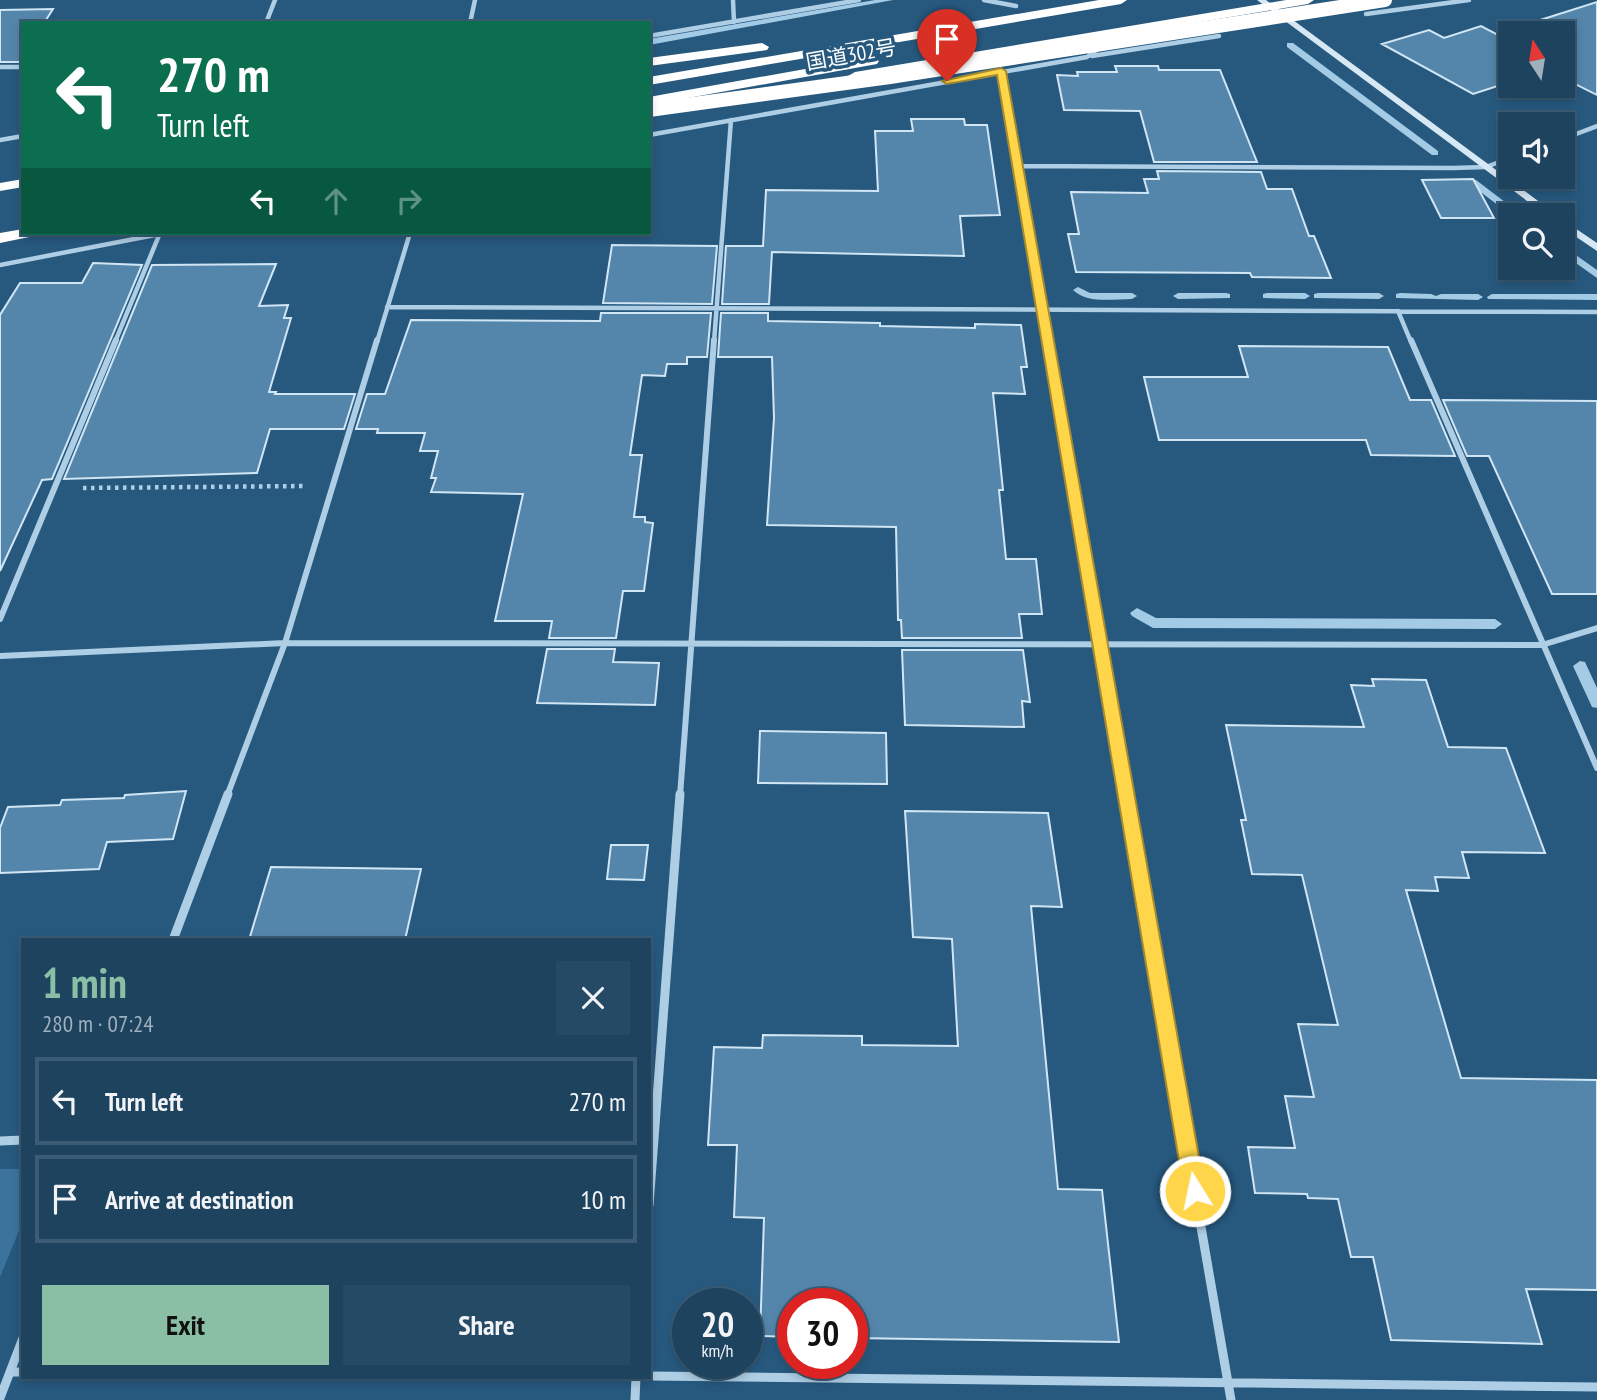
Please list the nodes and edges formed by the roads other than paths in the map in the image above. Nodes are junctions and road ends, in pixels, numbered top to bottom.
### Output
1 (275, 0) edge
2 (475, 0) edge
3 (733, 0) edge
4 (859, 0) edge
5 (984, 0) edge
6 (1051, 0) edge
7 (1121, 0) edge
8 (1236, 0) edge
9 (1308, 0) edge
10 (1385, 0) edge
11 (1469, 0) edge
12 (1264, 3) edge
13 (1016, 6) junction
14 (1366, 14) dead end
15 (267, 21) edge
16 (470, 21) edge
17 (734, 22) junction
18 (1124, 29) junction
19 (651, 36) edge
20 (1220, 36) dead end
21 (818, 40) junction
22 (1087, 57) junction
23 (651, 62) edge
24 (0, 67) edge
25 (21, 67) edge
26 (651, 69) edge
27 (1001, 71) junction
28 (651, 81) edge
29 (651, 101) edge
30 (651, 111) edge
31 (651, 111) edge
32 (731, 120) junction
33 (1597, 126) edge
34 (1575, 134) edge
35 (651, 135) edge
36 (21, 136) edge
37 (0, 140) edge
38 (1498, 162) edge
39 (1017, 166) junction
40 (1486, 167) junction
41 (21, 171) edge
42 (0, 176) edge
43 (21, 183) edge
44 (0, 187) edge
45 (21, 197) edge
46 (0, 201) edge
47 (1536, 203) edge
48 (21, 219) edge
49 (0, 224) edge
50 (1575, 232) edge
51 (21, 234) edge
52 (151, 235) edge
53 (160, 235) edge
54 (409, 235) edge
55 (0, 238) edge
56 (1597, 248) edge
57 (0, 265) edge
58 (387, 307) junction
59 (717, 309) junction
60 (1042, 310) junction
61 (1398, 311) junction
62 (1597, 312) edge
63 (0, 619) edge
64 (1597, 628) edge
65 (285, 643) junction
66 (691, 643) junction
67 (1100, 644) junction
68 (1542, 645) junction
69 (0, 656) edge
70 (1597, 768) edge
71 (174, 938) edge
72 (21, 1140) edge
73 (0, 1141) edge
74 (651, 1178) edge
75 (21, 1343) edge
76 (10, 1372) junction
77 (21, 1372) edge
78 (651, 1376) edge
79 (636, 1379) edge
80 (1228, 1383) junction
81 (1597, 1387) edge
82 (0, 1398) edge
83 (635, 1400) edge
84 (1231, 1400) edge

1 - 15 street
2 - 16 street
3 - 17 street
4 - 17 street
5 - 13 street
6 - 13 highway, 国道302号
7 - 28 highway
8 - 29 highway
9 - 12 highway, 国道302号
10 - 30 highway, bridge
11 - 14 street
12 - 18 highway, 国道302号
12 - 40 street
13 - 21 highway, 国道302号
17 - 19 street
18 - 22 street
18 - 31 highway, 国道302号
20 - 22 street
21 - 23 highway
21 - 26 highway, 国道302号
22 - 27 street
24 - 25 street
27 - 32 street
27 - 39 street
32 - 35 street
32 - 59 street
33 - 34 street
36 - 37 street
38 - 40 street
39 - 40 street
39 - 60 street
40 - 47 street
41 - 42 highway
43 - 44 highway
45 - 46 highway
48 - 49 highway
50 - 56 street
51 - 55 highway
52 - 57 street
53 - 63 street
54 - 58 street
58 - 59 street
58 - 65 street
59 - 60 street
59 - 66 street
60 - 61 street
60 - 67 street
61 - 62 street
61 - 68 street
64 - 68 street
65 - 66 street
65 - 69 street
65 - 71 street
66 - 67 street
66 - 74 street
67 - 68 street
67 - 80 street
68 - 70 street
72 - 73 street
75 - 76 street
76 - 77 street
76 - 82 street
78 - 80 street
79 - 83 street
80 - 81 street
80 - 84 street

